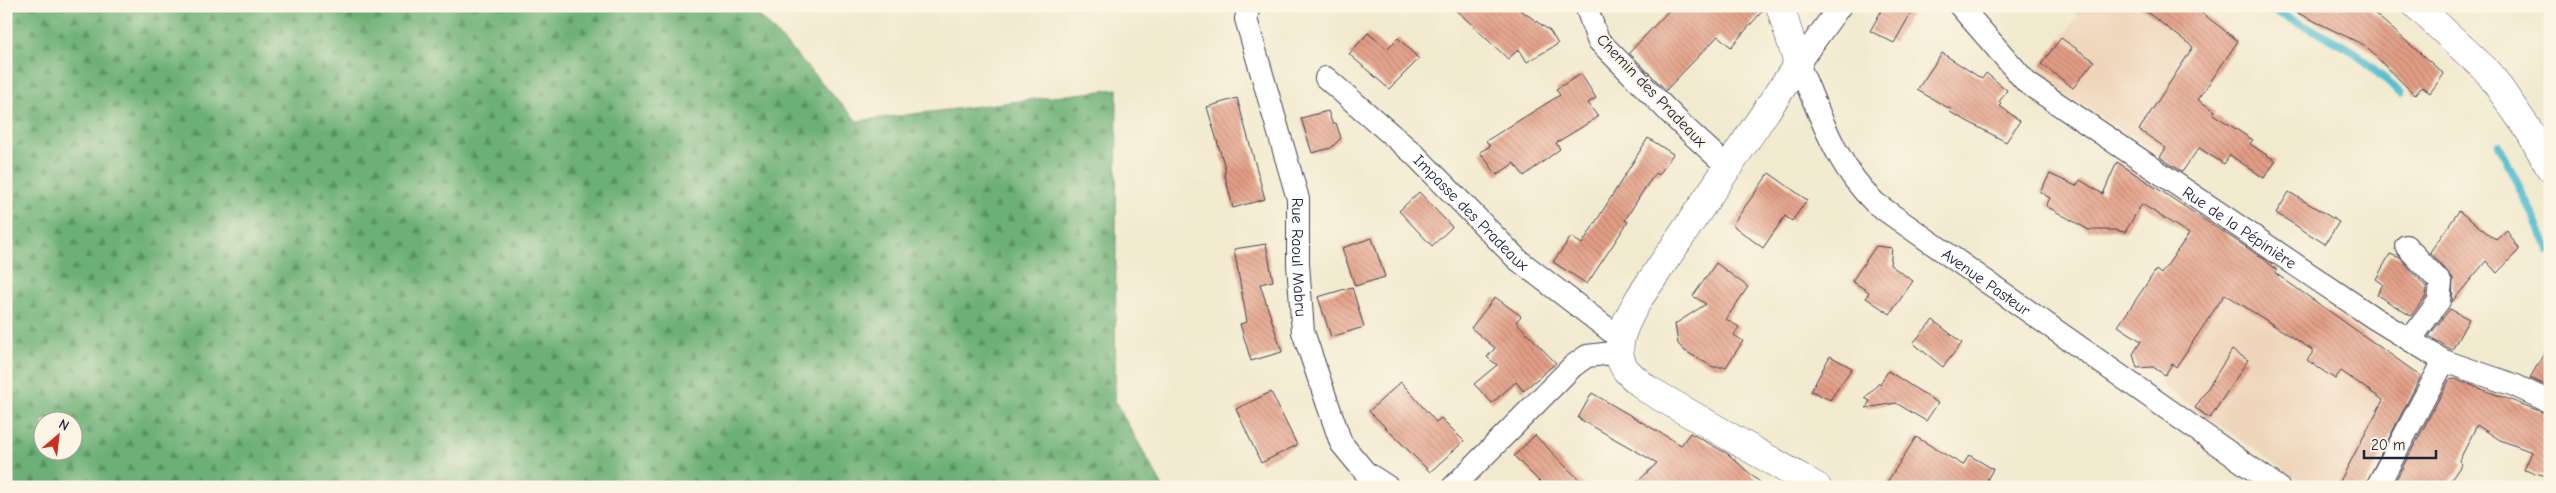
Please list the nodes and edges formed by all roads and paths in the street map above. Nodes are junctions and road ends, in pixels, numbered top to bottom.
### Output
1 (1249, 6) edge
2 (1586, 6) edge
3 (1780, 6) edge
4 (1840, 6) edge
5 (2417, 6) edge
6 (1968, 10) edge
7 (1798, 64) junction
8 (1326, 78) dead end
9 (1729, 168) junction
10 (2550, 168) edge
11 (2406, 246) dead end
12 (2410, 340) junction
13 (1621, 346) junction
14 (2444, 361) junction
15 (2550, 402) edge
16 (1388, 487) edge
17 (1453, 487) edge
18 (1817, 487) edge
19 (2278, 487) edge
20 (2377, 487) edge

1 - 16 street, Rue Raoul Mabru
2 - 9 street, Chemin des Pradeaux
3 - 7 main road, Avenue Pasteur
4 - 7 street
5 - 10 main road
6 - 12 street, Rue de la Pépinière
7 - 9 main road
7 - 19 street, Avenue Pasteur
8 - 13 street, Impasse des Pradeaux
9 - 13 main road
11 - 12 street
12 - 14 street, Rue de la Pépinière
13 - 17 street
13 - 18 main road
14 - 15 street, Rue de la Pépinière
14 - 20 street

